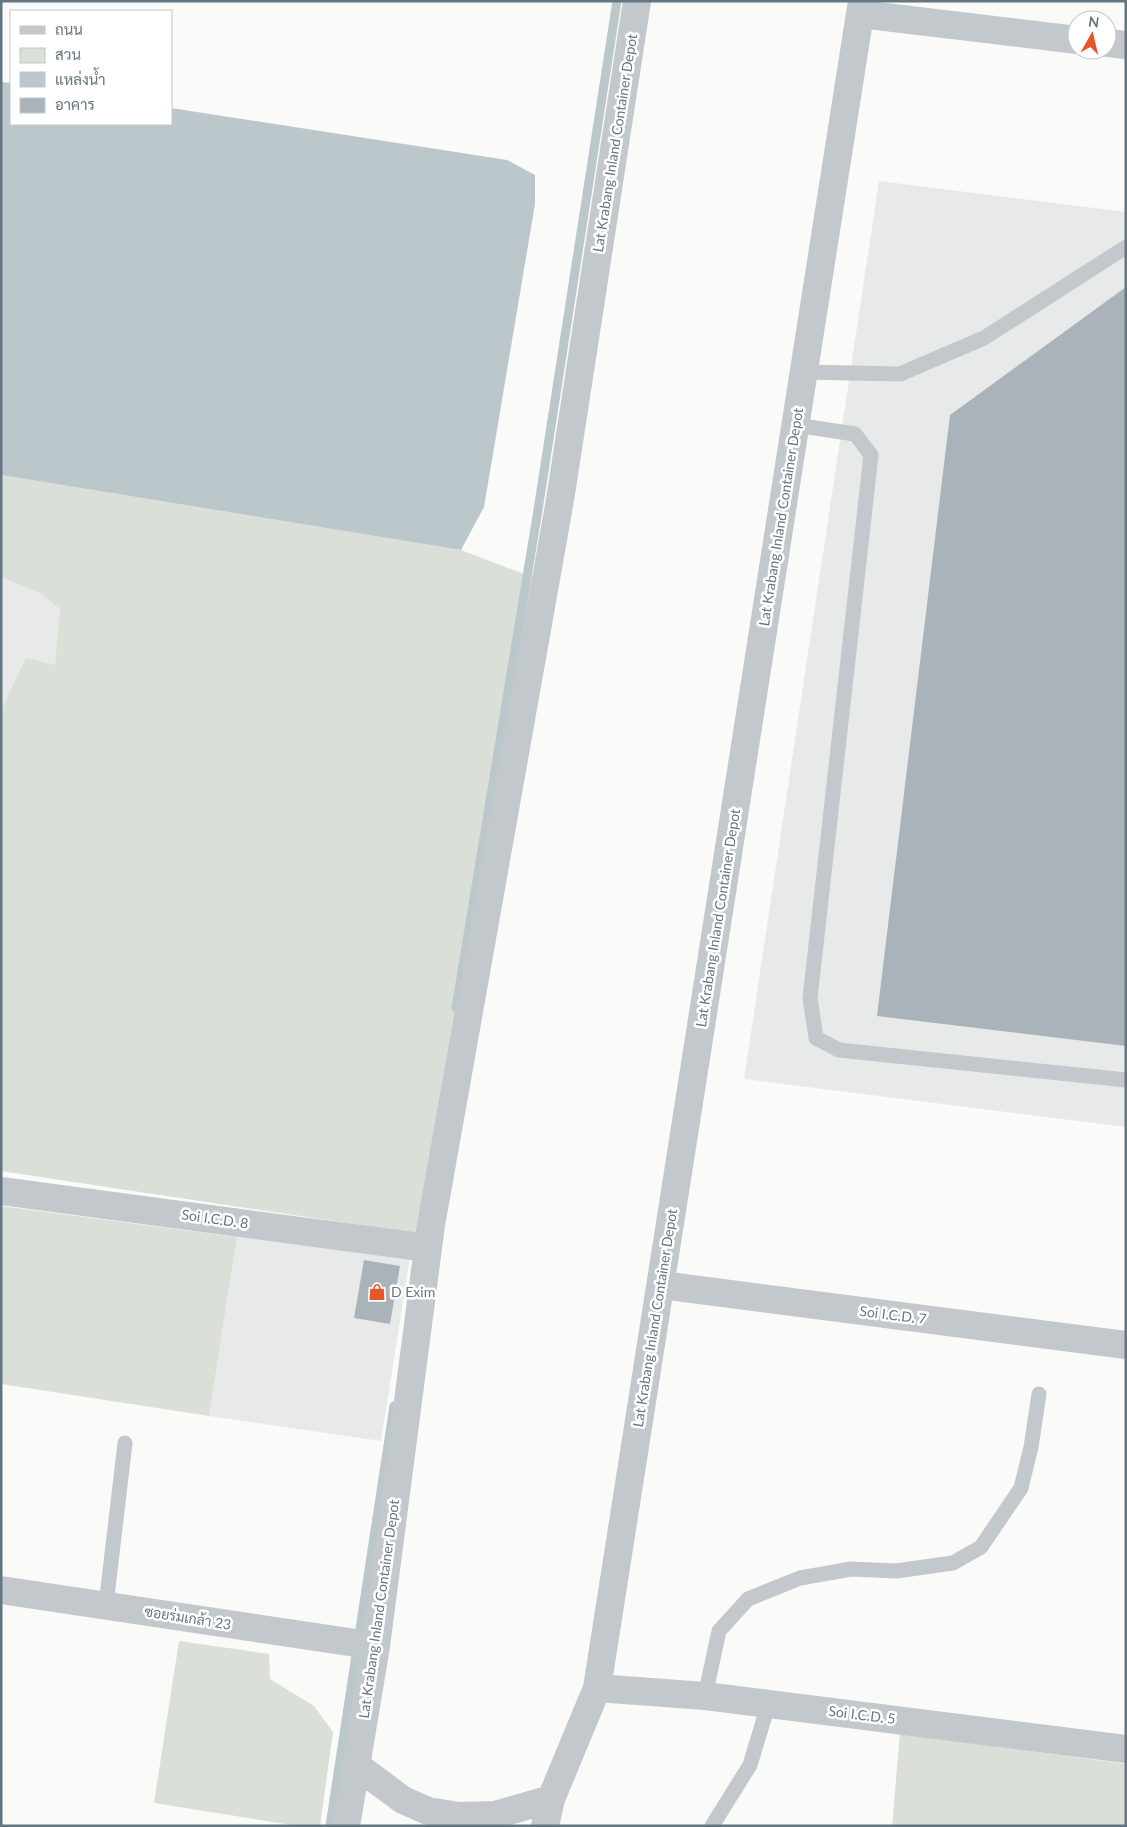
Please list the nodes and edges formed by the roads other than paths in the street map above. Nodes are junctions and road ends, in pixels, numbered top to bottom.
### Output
1 (637, 1) edge
2 (861, 8) edge
3 (1067, 39) edge
4 (1126, 247) edge
5 (804, 372) junction
6 (796, 425) junction
7 (1126, 1080) edge
8 (1, 1191) edge
9 (420, 1247) junction
10 (661, 1285) junction
11 (1126, 1345) edge
12 (1039, 1394) dead end
13 (125, 1442) dead end
14 (1, 1590) edge
15 (106, 1605) junction
16 (364, 1644) junction
17 (597, 1688) junction
18 (705, 1696) junction
19 (778, 1705) junction
20 (1126, 1749) edge
21 (356, 1764) junction
22 (551, 1799) junction
23 (346, 1826) edge
24 (545, 1826) edge
25 (712, 1826) edge

1 - 9 street, Lat Krabang Inland Container Depot
2 - 3 street
2 - 5 street, Lat Krabang Inland Container Depot
4 - 5 lane
5 - 6 street, Lat Krabang Inland Container Depot
6 - 7 lane
6 - 10 street, Lat Krabang Inland Container Depot
8 - 9 street, Soi I.C.D. 8
9 - 16 street, Lat Krabang Inland Container Depot
10 - 11 street, Soi I.C.D. 7
10 - 17 street, Lat Krabang Inland Container Depot
12 - 18 lane
13 - 15 lane
14 - 15 street, ซอยร่มเกล้า 23
15 - 16 street, ซอยร่มเกล้า 23
16 - 21 street, Lat Krabang Inland Container Depot
17 - 18 street, Soi I.C.D. 5
17 - 22 street, Lat Krabang Inland Container Depot
18 - 19 street, Soi I.C.D. 5
19 - 20 street, Soi I.C.D. 5
19 - 25 lane
21 - 22 street
21 - 23 street, Lat Krabang Inland Container Depot
22 - 24 street, Lat Krabang Inland Container Depot

